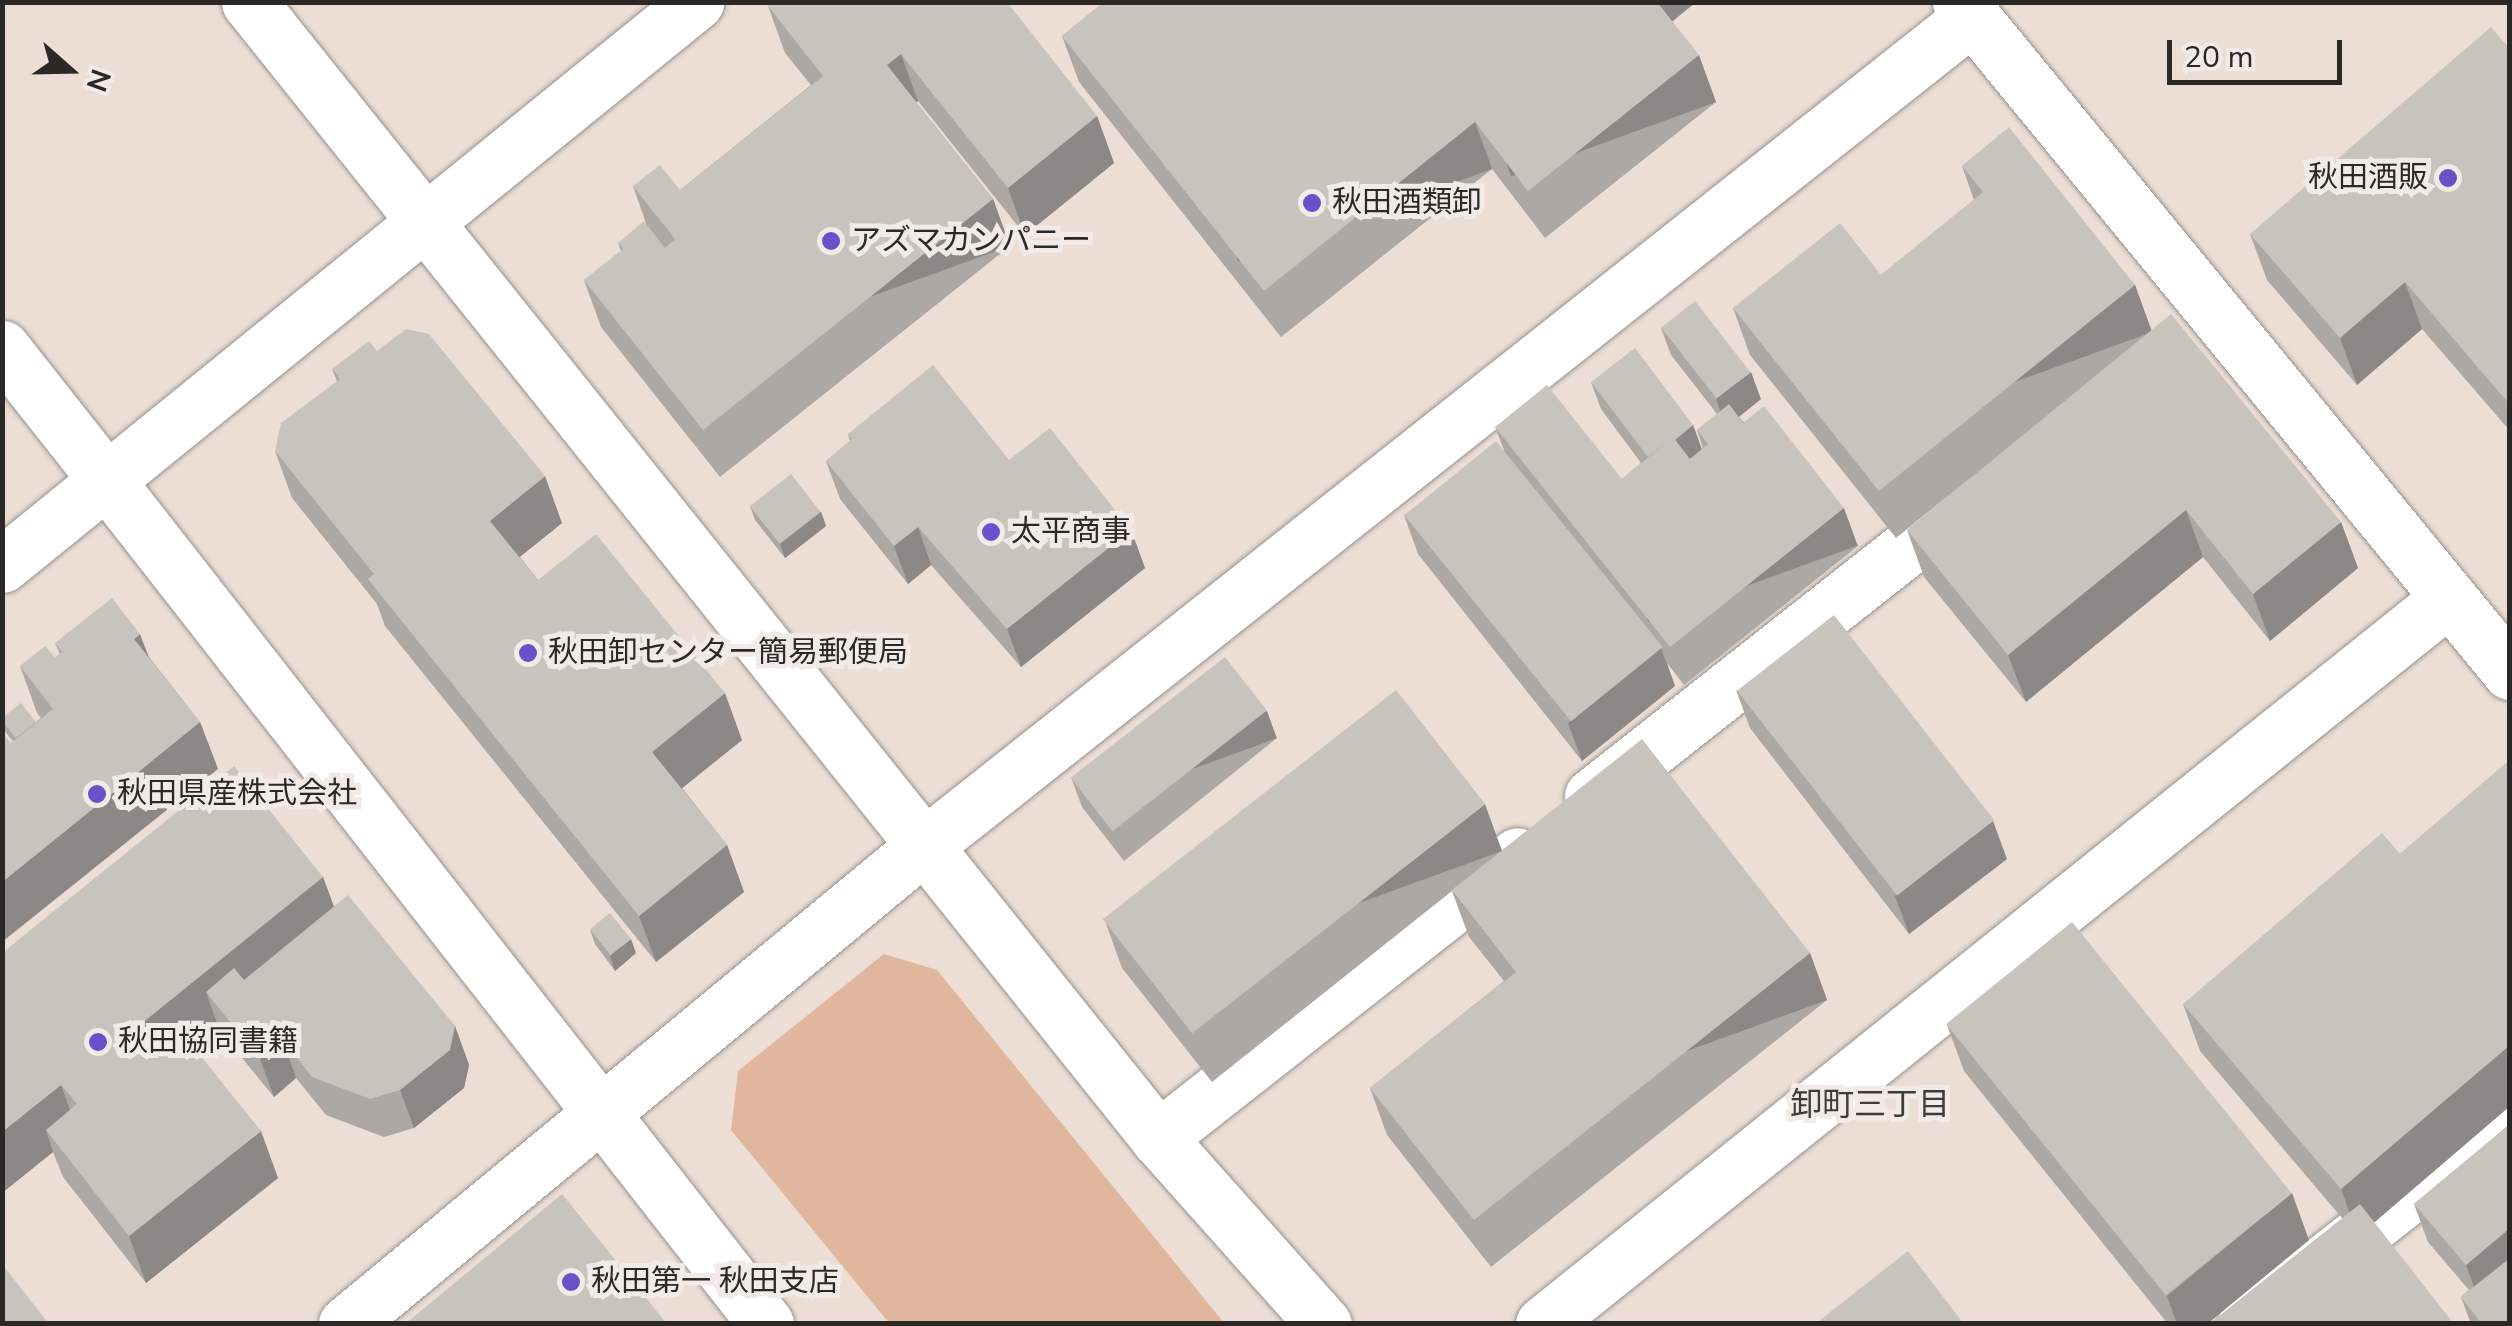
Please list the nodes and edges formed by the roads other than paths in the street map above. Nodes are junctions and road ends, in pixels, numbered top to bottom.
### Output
1 (249, 2) edge
2 (696, 2) edge
3 (1966, 10) edge
4 (422, 220) junction
5 (2211, 309) junction
6 (2164, 345) edge
7 (2, 348) edge
8 (2010, 467) edge
9 (107, 481) junction
10 (2, 565) edge
11 (2448, 598) junction
12 (2510, 672) edge
13 (924, 846) junction
14 (604, 1116) junction
15 (2510, 1116) edge
16 (1158, 1138) junction
17 (346, 1324) edge
18 (766, 1324) edge
19 (1324, 1324) edge
20 (1543, 1324) edge
21 (2244, 1324) edge

1 - 4 street
2 - 4 street
3 - 5 street
3 - 13 street
4 - 9 street
4 - 13 street
5 - 6 street
5 - 11 street
7 - 9 street
8 - 16 street
9 - 10 street
9 - 14 street
11 - 12 street
11 - 20 street
13 - 14 street
13 - 16 street
14 - 17 street
14 - 18 street
15 - 21 street
16 - 19 street

